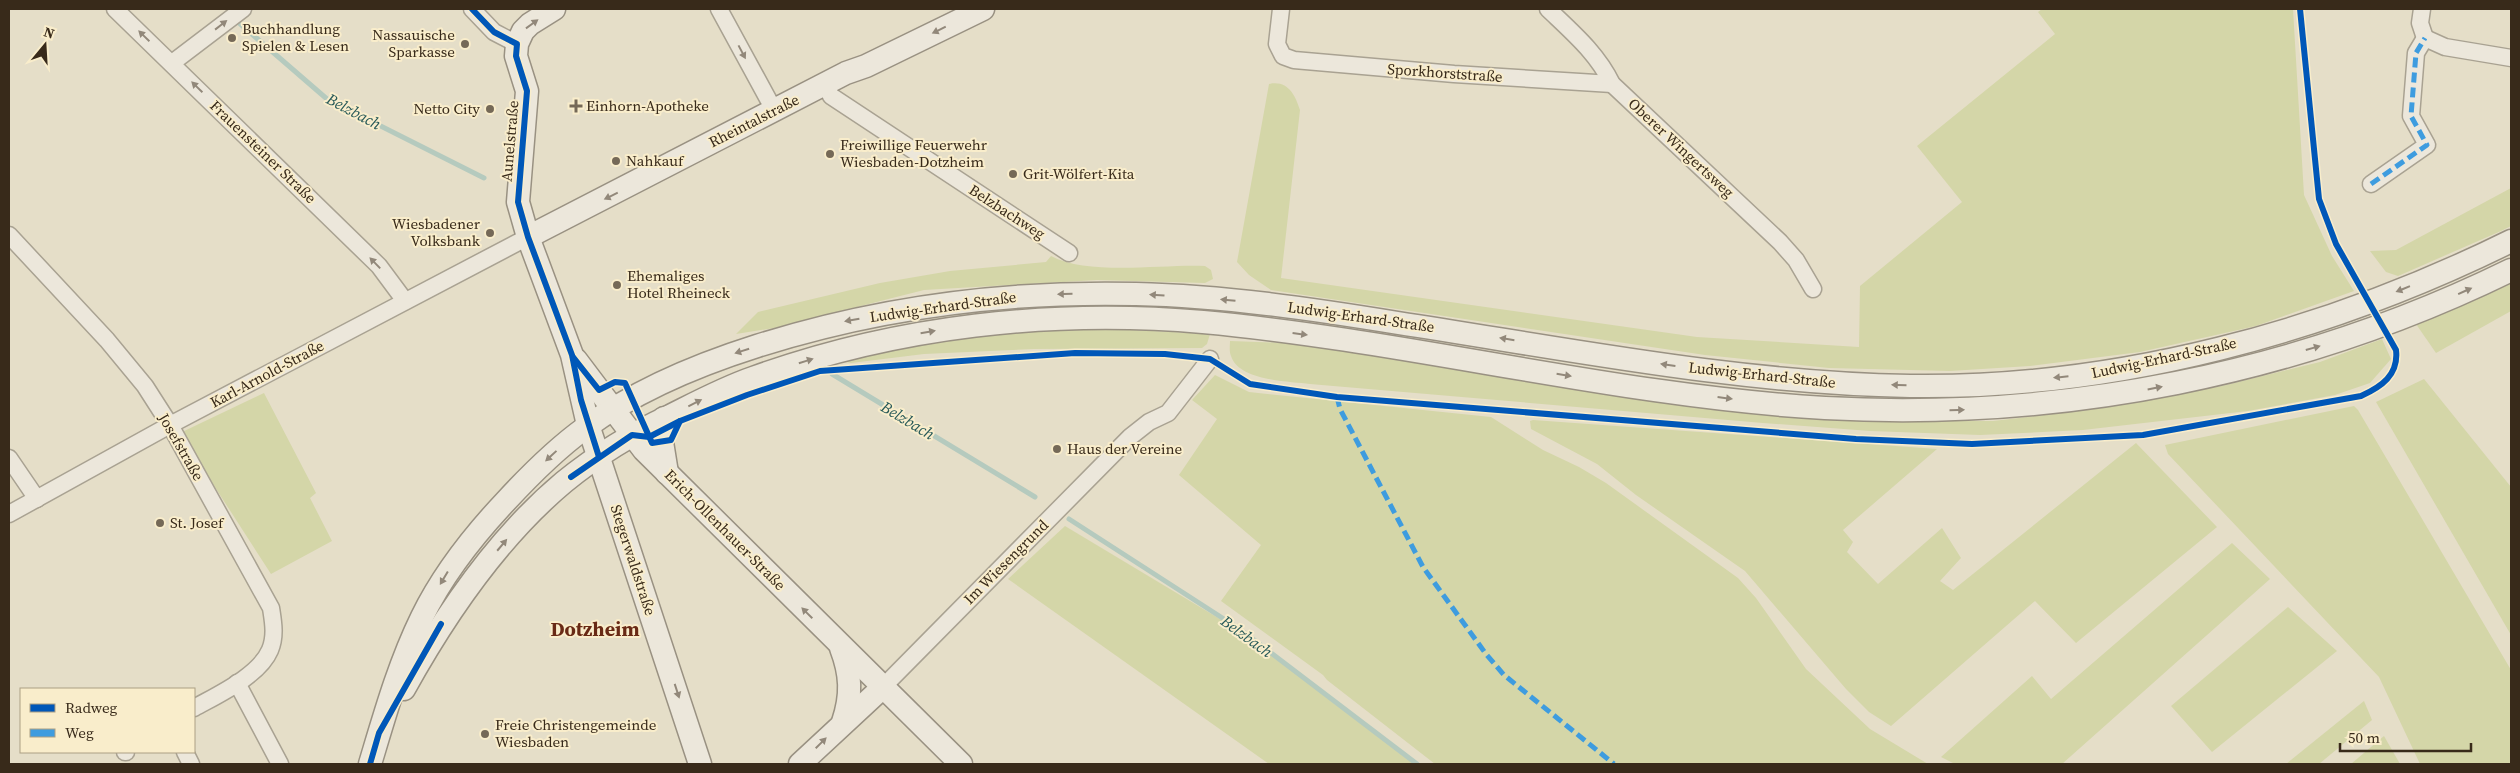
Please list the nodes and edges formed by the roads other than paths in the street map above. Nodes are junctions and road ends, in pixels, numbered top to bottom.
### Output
1 (115, 9) edge
2 (242, 9) edge
3 (472, 9) edge
4 (554, 9) edge
5 (719, 9) edge
6 (983, 9) edge
7 (1281, 9) edge
8 (1548, 9) edge
9 (2422, 9) edge
10 (2425, 38) junction
11 (517, 44) junction
12 (2511, 58) edge
13 (172, 63) junction
14 (825, 84) junction
15 (1612, 84) junction
16 (774, 110) junction
17 (2371, 184) dead end
18 (9, 235) edge
19 (528, 237) junction
20 (2511, 241) edge
21 (1069, 253) dead end
22 (2511, 270) edge
23 (1813, 289) dead end
24 (405, 301) junction
25 (572, 355) junction
26 (1210, 359) dead end
27 (614, 410) junction
28 (664, 418) junction
29 (170, 425) junction
30 (588, 425) junction
31 (632, 435) junction
32 (599, 457) junction
33 (9, 458) edge
34 (667, 473) junction
35 (37, 499) junction
36 (9, 514) edge
37 (841, 647) junction
38 (237, 683) junction
39 (883, 687) junction
40 (195, 707) edge
41 (842, 722) junction
42 (379, 733) junction
43 (280, 764) edge
44 (370, 764) edge
45 (700, 764) edge
46 (800, 764) edge
47 (961, 764) edge

13 -> 1 street, Frauensteiner Straße
13 -> 2 street
3 - 11 street
11 -> 4 main road
5 -> 16 street
6 -> 14 main road, Rheintalstraße
7 - 15 street, Sporkhorststraße
8 - 15 street, Oberer Wingertsweg
9 - 10 street
10 - 12 street
10 - 17 street
11 - 19 main road, Aunelstraße
24 -> 13 street, Frauensteiner Straße
14 - 16 main road, Rheintalstraße
14 - 21 street, Belzbachweg
15 - 23 street, Oberer Wingertsweg
16 -> 19 main road, Rheintalstraße
18 - 29 street, Josefstraße
19 - 24 street, Karl-Arnold-Straße
19 - 25 main road, Stegerwaldstraße
20 -> 27 main road, Ludwig-Erhard-Straße
28 -> 22 main road, Ludwig-Erhard-Straße
24 - 29 street, Karl-Arnold-Straße
25 - 27 main road, Stegerwaldstraße
25 - 30 main road, Stegerwaldstraße
26 - 39 street, Im Wiesengrund
27 - 30 main road, Ludwig-Erhard-Straße
27 - 31 main road, Erich-Ollenhauer-Straße
28 - 31 main road, Ludwig-Erhard-Straße
28 - 34 main road
29 - 35 street, Karl-Arnold-Straße
29 - 38 street, Josefstraße
30 - 32 main road, Stegerwaldstraße
30 -> 42 main road, Ludwig-Erhard-Straße
31 - 32 main road, Ludwig-Erhard-Straße
31 - 34 main road, Erich-Ollenhauer-Straße
42 -> 32 main road, Ludwig-Erhard-Straße
32 -> 45 main road, Stegerwaldstraße
33 - 35 street
37 -> 34 main road, Erich-Ollenhauer-Straße
35 - 36 street, Karl-Arnold-Straße
37 - 39 main road, Erich-Ollenhauer-Straße
37 - 41 main road, Erich-Ollenhauer-Straße
38 - 40 street, Josefstraße
38 - 43 street
39 - 41 main road, Im Wiesengrund
39 - 47 main road, Erich-Ollenhauer-Straße
46 -> 41 main road, Im Wiesengrund
42 - 44 main road, Ludwig-Erhard-Straße

